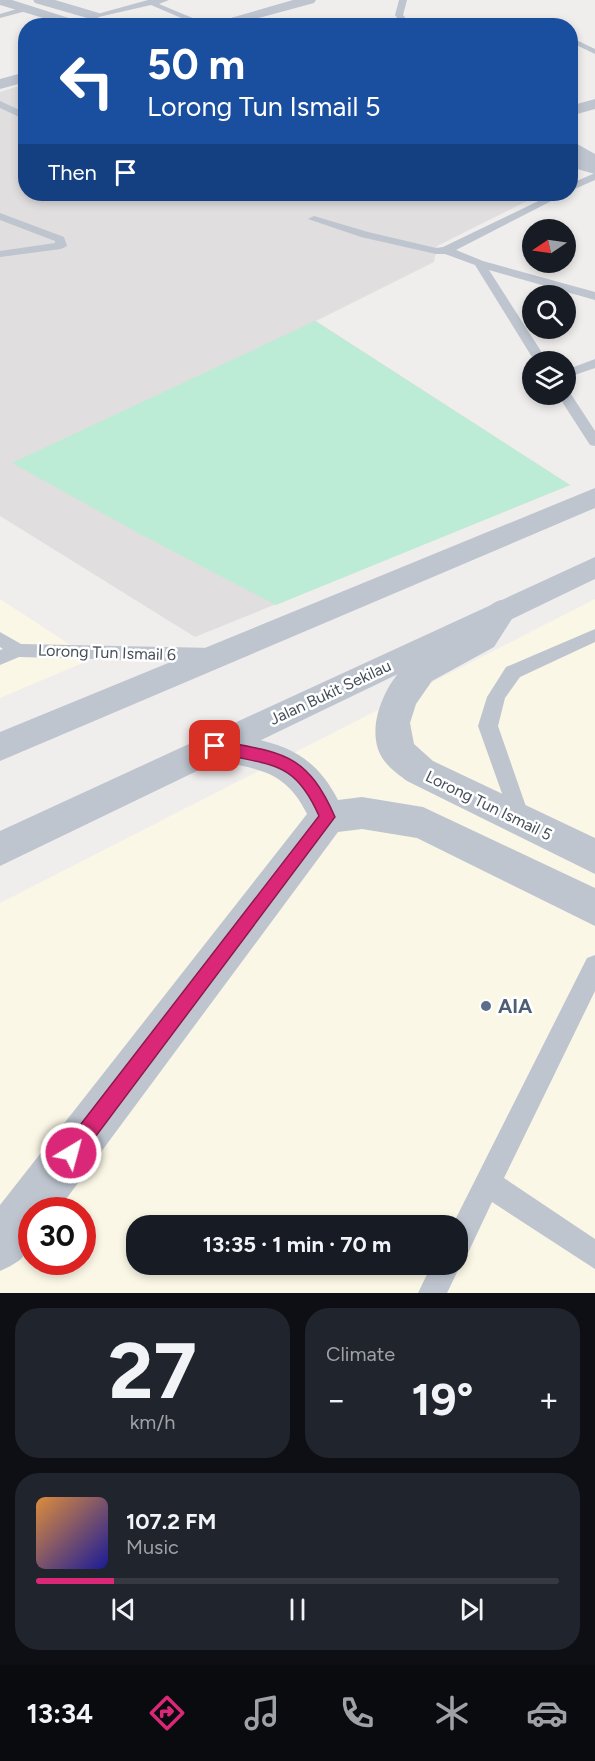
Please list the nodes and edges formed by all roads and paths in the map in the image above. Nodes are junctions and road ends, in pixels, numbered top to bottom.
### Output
1 (40, 0) edge
2 (165, 0) edge
3 (263, 0) edge
4 (309, 0) edge
5 (403, 0) edge
6 (148, 2) edge
7 (9, 5) edge
8 (283, 7) junction
9 (73, 9) junction
10 (52, 16) junction
11 (250, 16) junction
12 (63, 18) edge
13 (83, 18) edge
14 (103, 18) edge
15 (189, 18) edge
16 (242, 18) edge
17 (245, 18) edge
18 (401, 18) edge
19 (578, 36) edge
20 (582, 36) dead end
21 (578, 42) edge
22 (595, 52) edge
23 (18, 79) edge
24 (0, 84) edge
25 (0, 104) edge
26 (594, 105) edge
27 (578, 108) edge
28 (18, 113) edge
29 (578, 114) edge
30 (578, 150) edge
31 (578, 163) edge
32 (595, 163) edge
33 (595, 168) edge
34 (595, 176) edge
35 (578, 185) edge
36 (546, 201) edge
37 (0, 216) edge
38 (314, 219) dead end
39 (16, 222) junction
40 (0, 228) edge
41 (446, 250) junction
42 (0, 254) edge
43 (479, 263) junction
44 (595, 296) edge
45 (535, 351) edge
46 (595, 363) edge
47 (576, 370) edge
48 (571, 405) edge
49 (595, 442) edge
50 (595, 497) edge
51 (595, 567) edge
52 (501, 611) junction
53 (595, 635) edge
54 (0, 638) edge
55 (17, 650) junction
56 (217, 656) junction
57 (0, 658) edge
58 (215, 746) junction
59 (0, 747) edge
60 (327, 817) junction
61 (521, 821) junction
62 (0, 849) edge
63 (595, 857) edge
64 (595, 908) edge
65 (595, 966) edge
66 (487, 1184) junction
67 (468, 1223) edge
68 (0, 1246) edge
69 (595, 1255) edge
70 (441, 1275) edge
71 (432, 1293) edge

1 - 9 street
2 - 6 lane
3 - 8 street
4 - 8 street
5 - 18 lane
6 - 14 lane
6 - 15 lane
7 - 10 street
8 - 11 street
9 - 10 street
9 - 13 street
10 - 12 street
11 - 16 street
11 - 17 street
19 - 20 lane
21 - 22 lane
23 - 24 street
25 - 28 lane
26 - 27 street
26 - 29 street
30 - 32 street
31 - 33 street
34 - 35 lane
36 - 41 lane
37 - 39 lane
38 - 41 lane
39 - 40 lane
39 - 42 lane
41 - 43 lane
43 - 44 lane
43 - 45 lane
46 - 47 lane
48 - 49 lane
50 - 56 street
51 - 52 street, Jalan Bukit Sekilau
52 - 58 street, Jalan Bukit Sekilau
52 - 61 street, Lorong Tun Ismail 5
53 - 61 lane
54 - 55 lane, Lorong Tun Ismail 6
55 - 56 lane, Lorong Tun Ismail 6
55 - 57 lane
56 - 59 street
58 - 60 street
58 - 62 street, Jalan Bukit Sekilau
60 - 64 street
60 - 68 street
61 - 63 street, Lorong Tun Ismail 5
65 - 66 lane
66 - 67 lane
66 - 69 lane
70 - 71 lane

